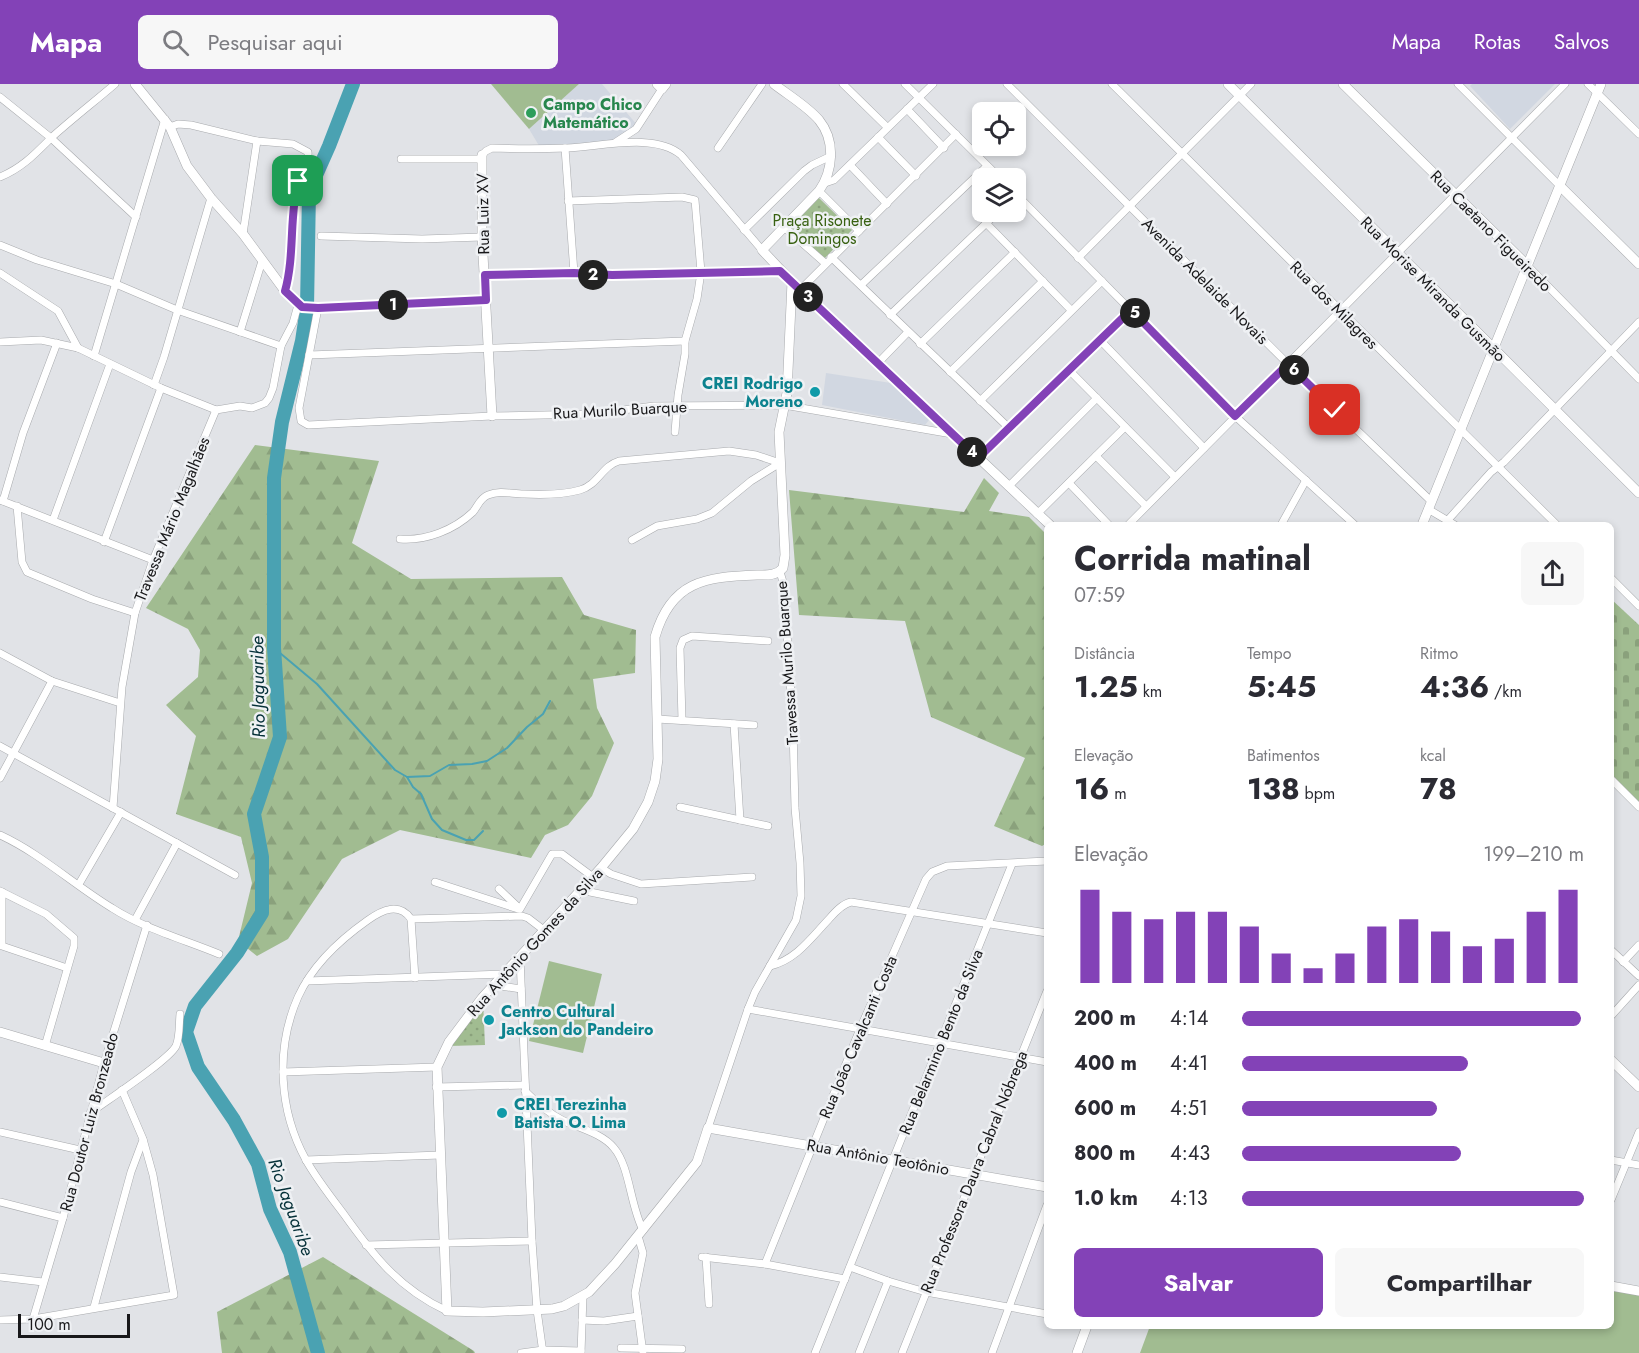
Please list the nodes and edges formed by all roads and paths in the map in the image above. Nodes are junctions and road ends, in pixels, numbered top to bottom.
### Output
1 (115, 84) edge
2 (135, 84) edge
3 (762, 84) edge
4 (774, 84) edge
5 (843, 84) edge
6 (905, 84) edge
7 (933, 84) edge
8 (1007, 84) edge
9 (1112, 84) edge
10 (1228, 84) edge
11 (1251, 84) edge
12 (1343, 84) edge
13 (1458, 84) edge
14 (1565, 84) edge
15 (1588, 84) edge
16 (662, 86) edge
17 (1599, 88) edge
18 (1240, 96) junction
19 (0, 97) edge
20 (919, 97) junction
21 (907, 109) junction
22 (168, 123) junction
23 (887, 128) junction
24 (957, 134) junction
25 (1639, 134) edge
26 (878, 136) junction
27 (1511, 137) junction
28 (51, 138) junction
29 (257, 141) junction
30 (614, 143) junction
31 (565, 148) junction
32 (718, 148) dead end
33 (944, 148) junction
34 (1182, 152) junction
35 (831, 156) junction
36 (482, 157) junction
37 (401, 159) dead end
38 (850, 165) junction
39 (987, 166) joint
40 (916, 176) junction
41 (0, 177) edge
42 (825, 183) junction
43 (1560, 186) junction
44 (819, 191) junction
45 (1455, 196) junction
46 (211, 198) junction
47 (568, 201) junction
48 (887, 204) junction
49 (1026, 204) edge
50 (1130, 206) junction
51 (136, 217) junction
52 (986, 223) joint
53 (784, 227) junction
54 (744, 230) junction
55 (859, 231) junction
56 (243, 234) junction
57 (321, 236) dead end
58 (482, 237) junction
59 (0, 245) edge
60 (762, 250) junction
61 (1015, 252) junction
62 (1397, 253) junction
63 (831, 257) junction
64 (1078, 258) junction
65 (262, 261) junction
66 (825, 263) junction
67 (1639, 264) edge
68 (1527, 265) junction
69 (780, 271) junction
70 (701, 272) junction
71 (0, 273) edge
72 (574, 273) junction
73 (485, 275) junction
74 (1102, 280) junction
75 (1043, 281) junction
76 (792, 282) junction
77 (116, 284) junction
78 (861, 285) junction
79 (800, 290) junction
80 (285, 291) junction
81 (486, 300) junction
82 (300, 306) junction
83 (316, 308) junction
84 (177, 310) junction
85 (1071, 310) junction
86 (1131, 310) junction
87 (1340, 310) junction
88 (890, 315) junction
89 (1639, 322) edge
90 (240, 332) junction
91 (909, 332) junction
92 (1100, 340) junction
93 (685, 341) junction
94 (0, 342) edge
95 (57, 343) junction
96 (920, 344) junction
97 (281, 346) junction
98 (78, 348) junction
99 (489, 348) junction
100 (1493, 348) junction
101 (1611, 351) junction
102 (309, 355) junction
103 (94, 356) junction
104 (878, 363) junction
105 (110, 364) junction
106 (1288, 364) junction
107 (1069, 370) junction
108 (950, 372) junction
109 (1639, 379) edge
110 (157, 387) junction
111 (1097, 398) junction
112 (980, 401) junction
113 (784, 405) junction
114 (676, 406) junction
115 (1554, 409) junction
116 (216, 410) junction
117 (492, 416) junction
118 (1235, 416) junction
119 (1125, 427) junction
120 (1009, 428) junction
121 (1460, 430) junction
122 (675, 432) dead end
123 (952, 434) junction
124 (1204, 448) junction
125 (1095, 456) junction
126 (978, 458) junction
127 (780, 463) junction
128 (1497, 467) junction
129 (1175, 477) junction
130 (1306, 480) junction
131 (1069, 483) junction
132 (1009, 486) junction
133 (1639, 493) edge
134 (2, 500) edge
135 (1430, 505) junction
136 (17, 506) junction
137 (1146, 506) junction
138 (1037, 514) junction
139 (54, 520) junction
140 (1446, 521) joint
141 (1046, 522) edge
142 (1106, 522) edge
143 (1131, 522) edge
144 (1283, 522) edge
145 (1351, 522) edge
146 (1423, 522) edge
147 (1554, 522) edge
148 (400, 538) dead end
149 (632, 540) dead end
150 (104, 542) junction
151 (153, 560) junction
152 (780, 572) junction
153 (1614, 581) edge
154 (1639, 606) edge
155 (135, 614) junction
156 (768, 641) dead end
157 (0, 653) edge
158 (52, 681) junction
159 (120, 703) junction
160 (657, 719) junction
161 (682, 720) junction
162 (734, 724) junction
163 (754, 725) dead end
164 (0, 746) edge
165 (14, 754) junction
166 (0, 778) edge
167 (1614, 782) edge
168 (680, 807) dead end
169 (1639, 807) edge
170 (113, 808) junction
171 (121, 812) junction
172 (740, 820) junction
173 (768, 826) dead end
174 (0, 835) edge
175 (177, 843) junction
176 (1044, 861) edge
177 (1012, 864) junction
178 (601, 868) junction
179 (235, 875) dead end
180 (593, 877) junction
181 (752, 877) dead end
182 (435, 882) dead end
183 (79, 885) junction
184 (583, 888) junction
185 (499, 889) dead end
186 (1, 892) edge
187 (634, 901) dead end
188 (912, 912) junction
189 (521, 913) junction
190 (411, 919) junction
191 (135, 920) junction
192 (989, 923) junction
193 (147, 925) junction
194 (545, 931) junction
195 (1044, 932) edge
196 (1639, 945) edge
197 (1614, 953) edge
198 (219, 954) dead end
199 (520, 958) junction
200 (1623, 962) junction
201 (770, 966) junction
202 (67, 968) junction
203 (504, 975) junction
204 (1639, 976) edge
205 (415, 978) junction
206 (307, 981) junction
207 (494, 985) junction
208 (1639, 985) edge
209 (521, 989) junction
210 (1044, 998) edge
211 (747, 1009) junction
212 (1614, 1013) edge
213 (180, 1014) dead end
214 (860, 1029) junction
215 (0, 1032) edge
216 (940, 1044) junction
217 (45, 1046) junction
218 (1020, 1057) junction
219 (1044, 1061) edge
220 (104, 1063) junction
221 (1614, 1063) edge
222 (437, 1067) junction
223 (283, 1072) junction
224 (436, 1087) junction
225 (1639, 1087) edge
226 (525, 1088) junction
227 (122, 1090) junction
228 (90, 1113) junction
229 (708, 1128) junction
230 (0, 1132) edge
231 (1639, 1132) edge
232 (143, 1139) junction
233 (812, 1146) junction
234 (80, 1150) junction
235 (440, 1155) junction
236 (306, 1160) junction
237 (893, 1160) junction
238 (1614, 1161) edge
239 (1626, 1163) junction
240 (1639, 1165) edge
241 (972, 1174) junction
242 (1044, 1186) edge
243 (1614, 1193) edge
244 (0, 1202) edge
245 (1044, 1213) edge
246 (63, 1218) junction
247 (641, 1233) junction
248 (532, 1241) junction
249 (445, 1242) junction
250 (366, 1245) junction
251 (765, 1264) junction
252 (850, 1267) junction
253 (0, 1277) edge
254 (845, 1279) junction
255 (888, 1281) junction
256 (43, 1282) junction
257 (1614, 1287) edge
258 (1639, 1291) edge
259 (926, 1292) junction
260 (583, 1296) junction
261 (710, 1304) dead end
262 (1009, 1306) junction
263 (94, 1307) junction
264 (537, 1310) junction
265 (447, 1311) junction
266 (1044, 1313) edge
267 (638, 1316) junction
268 (33, 1319) junction
269 (0, 1320) edge
270 (582, 1320) junction
271 (1086, 1329) edge
272 (621, 1348) dead end
273 (682, 1349) dead end
274 (643, 1351) edge
275 (543, 1352) edge
276 (581, 1352) edge
277 (521, 1353) edge
278 (815, 1353) edge
279 (859, 1353) edge
280 (902, 1353) edge
281 (992, 1353) edge
282 (1077, 1353) edge

1 - 28 street
2 - 22 street
3 - 32 street
4 - 35 street
5 - 23 street
6 - 20 street
7 - 20 street
8 - 50 street, Avenida Adelaide Novais
9 - 34 street, Rua dos Milagres
10 - 18 street, Rua Morise Miranda Gusmão
11 - 18 street
12 - 45 street, Rua Caetano Figueiredo
13 - 27 street
14 - 27 street
15 - 17 street
16 - 30 street
17 - 25 street
17 - 43 street
18 - 34 street
18 - 62 street, Rua Morise Miranda Gusmão
19 - 28 street
20 - 21 street
20 - 24 street
21 - 23 street
21 - 33 street
22 - 29 street
22 - 46 street
22 - 51 street
23 - 26 street
24 - 33 street
24 - 39 street
26 - 38 street
26 - 40 street
27 - 43 street
27 - 45 street
28 - 41 street
28 - 51 street
29 - 56 street
29 - 80 street
30 - 31 street
30 - 54 street
31 - 36 street
31 - 47 street
33 - 40 street
34 - 50 street
34 - 87 street, Rua dos Milagres
35 - 42 street
35 - 54 street
36 - 37 street
36 - 58 street, Rua Luiz XV
38 - 42 street
38 - 48 street
39 - 78 street
40 - 48 street
42 - 44 street
43 - 67 street
43 - 68 street
44 - 53 street
44 - 55 street
45 - 62 street
45 - 68 street, Rua Caetano Figueiredo
46 - 56 street
46 - 84 street
47 - 70 street
47 - 72 street
48 - 55 street
49 - 64 street
50 - 64 street
50 - 106 street, Avenida Adelaide Novais
51 - 77 street
52 - 61 street
52 - 88 street
53 - 60 street
53 - 66 street
54 - 60 street
55 - 63 street
56 - 65 street
57 - 58 street
58 - 73 street, Rua Luiz XV
59 - 77 street
60 - 69 street
61 - 75 street
61 - 96 street
62 - 87 street
62 - 100 street, Rua Morise Miranda Gusmão
63 - 66 street
63 - 78 street
64 - 74 street
65 - 80 street
65 - 90 street
66 - 79 street
68 - 100 street
68 - 101 street, Rua Caetano Figueiredo
69 - 70 street
69 - 76 street
70 - 72 street
70 - 93 street
71 - 98 street
72 - 73 street
73 - 81 street, Rua Luiz XV
74 - 85 street
74 - 86 street
75 - 85 street
75 - 108 street
76 - 79 street
76 - 113 street, Travessa Murilo Buarque
77 - 84 street
77 - 103 street
78 - 88 street
79 - 104 street
80 - 82 street
81 - 83 street
81 - 99 street, Rua Luiz XV
82 - 83 street
82 - 97 street
83 - 102 street
84 - 90 street
84 - 110 street
85 - 112 street
86 - 92 street
86 - 118 street
87 - 106 street
87 - 121 street, Rua dos Milagres
88 - 91 street
89 - 101 street
90 - 97 street
91 - 96 street
91 - 104 street
92 - 107 street
92 - 124 street
93 - 99 street
93 - 114 street
94 - 95 street
95 - 98 street
95 - 134 street
96 - 108 street
97 - 116 street
98 - 103 street
99 - 102 street
99 - 117 street, Rua Luiz XV
100 - 115 street, Rua Morise Miranda Gusmão
100 - 121 street
101 - 109 street, Rua Caetano Figueiredo
101 - 115 street
102 - 117 street, Rua Murilo Buarque
103 - 105 street
104 - 123 street
105 - 110 street
105 - 139 street
106 - 118 street
106 - 135 street, Avenida Adelaide Novais
107 - 111 street
107 - 120 street
108 - 112 street
110 - 116 street
110 - 150 street
111 - 119 street
111 - 132 street
112 - 120 street
113 - 114 street, Rua Murilo Buarque
113 - 123 street, Rua Murilo Buarque
113 - 127 street, Travessa Murilo Buarque
114 - 117 street, Rua Murilo Buarque
114 - 122 street
115 - 128 street
115 - 133 street, Rua Morise Miranda Gusmão
116 - 151 street, Travessa Mário Magalhães
118 - 124 street
118 - 130 street
119 - 125 street
119 - 129 street
120 - 126 street
121 - 128 street, Rua dos Milagres
121 - 135 street
123 - 126 street
124 - 129 street
125 - 131 street
125 - 137 street
126 - 132 street
127 - 148 street
127 - 149 street
127 - 152 street, Travessa Murilo Buarque
128 - 140 street
128 - 147 street, Rua dos Milagres
129 - 137 street
130 - 144 street
130 - 145 street
131 - 138 street
131 - 142 street
132 - 138 street
134 - 136 street
135 - 140 street, Avenida Adelaide Novais
135 - 146 street
136 - 139 street
136 - 155 street
137 - 143 street
138 - 141 street
139 - 150 street
150 - 151 street
151 - 155 street, Travessa Mário Magalhães
152 - 160 street, Rua Antônio Gomes da Silva
152 - 201 street, Travessa Murilo Buarque
153 - 154 street
155 - 159 street, Travessa Mário Magalhães
156 - 161 street
157 - 158 street
158 - 159 street
158 - 165 street
159 - 170 street, Travessa Mário Magalhães
160 - 161 street
160 - 178 street, Rua Antônio Gomes da Silva
161 - 162 street
162 - 163 street
162 - 172 street
164 - 165 street
165 - 166 street
165 - 170 street
167 - 169 street
168 - 172 street
170 - 171 street
171 - 175 street
171 - 183 street
172 - 173 street
174 - 183 street
175 - 179 street
175 - 191 street
176 - 177 street, Rua João Cavalcanti Costa
177 - 188 street, Rua João Cavalcanti Costa
177 - 192 street, Rua Belarmino Bento da Silva
178 - 180 street, Rua Antônio Gomes da Silva
178 - 181 street
180 - 184 street, Rua Antônio Gomes da Silva
180 - 189 street
182 - 189 street
183 - 191 street
184 - 187 street
184 - 194 street, Rua Antônio Gomes da Silva
185 - 189 street
186 - 202 street
186 - 202 street
188 - 192 street
188 - 201 street
188 - 214 street, Rua João Cavalcanti Costa
189 - 190 street
189 - 194 street
190 - 205 street
190 - 206 street
191 - 193 street
192 - 195 street
192 - 216 street, Rua Belarmino Bento da Silva
193 - 198 street
193 - 220 street, Rua Doutor Luiz Bronzeado
194 - 199 street, Rua Antônio Gomes da Silva
196 - 200 street
197 - 200 street
199 - 203 street, Rua Antônio Gomes da Silva
199 - 209 street
200 - 204 street
201 - 211 street, Travessa Murilo Buarque
202 - 217 street
203 - 205 street
203 - 207 street, Rua Antônio Gomes da Silva
205 - 206 street
206 - 223 street
207 - 209 street
207 - 222 street, Rua Antônio Gomes da Silva
208 - 212 street
209 - 226 street
210 - 218 street, Rua Professora Daura Cabral Nóbrega
211 - 214 street
211 - 229 street, Travessa Murilo Buarque
213 - 227 street
214 - 216 street
214 - 233 street, Rua João Cavalcanti Costa
215 - 217 street
216 - 218 street
216 - 237 street, Rua Belarmino Bento da Silva
217 - 220 street
218 - 219 street
218 - 241 street, Rua Professora Daura Cabral Nóbrega
220 - 228 street, Rua Doutor Luiz Bronzeado
221 - 225 street
222 - 223 street
222 - 224 street, Rua Antônio Gomes da Silva
223 - 236 street
224 - 226 street
224 - 235 street, Rua Antônio Gomes da Silva
226 - 247 street
226 - 248 street
227 - 228 street
227 - 232 street
228 - 234 street, Rua Doutor Luiz Bronzeado
229 - 233 street, Rua Antônio Teotônio
229 - 247 street
230 - 234 street
231 - 239 street
232 - 263 street
232 - 263 street
233 - 237 street, Rua Antônio Teotônio
233 - 251 street, Rua João Cavalcanti Costa
234 - 246 street, Rua Doutor Luiz Bronzeado
235 - 236 street
235 - 249 street, Rua Antônio Gomes da Silva
236 - 250 street
237 - 241 street, Rua Antônio Teotônio
237 - 252 street, Rua Belarmino Bento da Silva
238 - 239 street
239 - 240 street
239 - 243 street
241 - 242 street, Rua Antônio Teotônio
241 - 259 street, Rua Professora Daura Cabral Nóbrega
244 - 246 street
245 - 262 street
246 - 256 street, Rua Doutor Luiz Bronzeado
247 - 260 street
247 - 267 street
248 - 249 street
248 - 264 street
249 - 250 street
249 - 265 street, Rua Antônio Gomes da Silva
250 - 265 street
251 - 254 street
251 - 261 street
252 - 254 street, Rua Belarmino Bento da Silva
252 - 255 street
253 - 256 street
254 - 278 street, Rua Belarmino Bento da Silva
255 - 259 street
255 - 279 street
256 - 268 street, Rua Doutor Luiz Bronzeado
257 - 258 street
259 - 262 street
259 - 280 street, Rua Professora Daura Cabral Nóbrega
260 - 264 street
260 - 270 street
262 - 266 street
262 - 281 street
263 - 268 street
264 - 265 street
264 - 275 street
267 - 270 street
267 - 274 street
268 - 269 street
270 - 276 street
271 - 282 street
272 - 274 street
273 - 274 street
275 - 276 street
275 - 277 street

